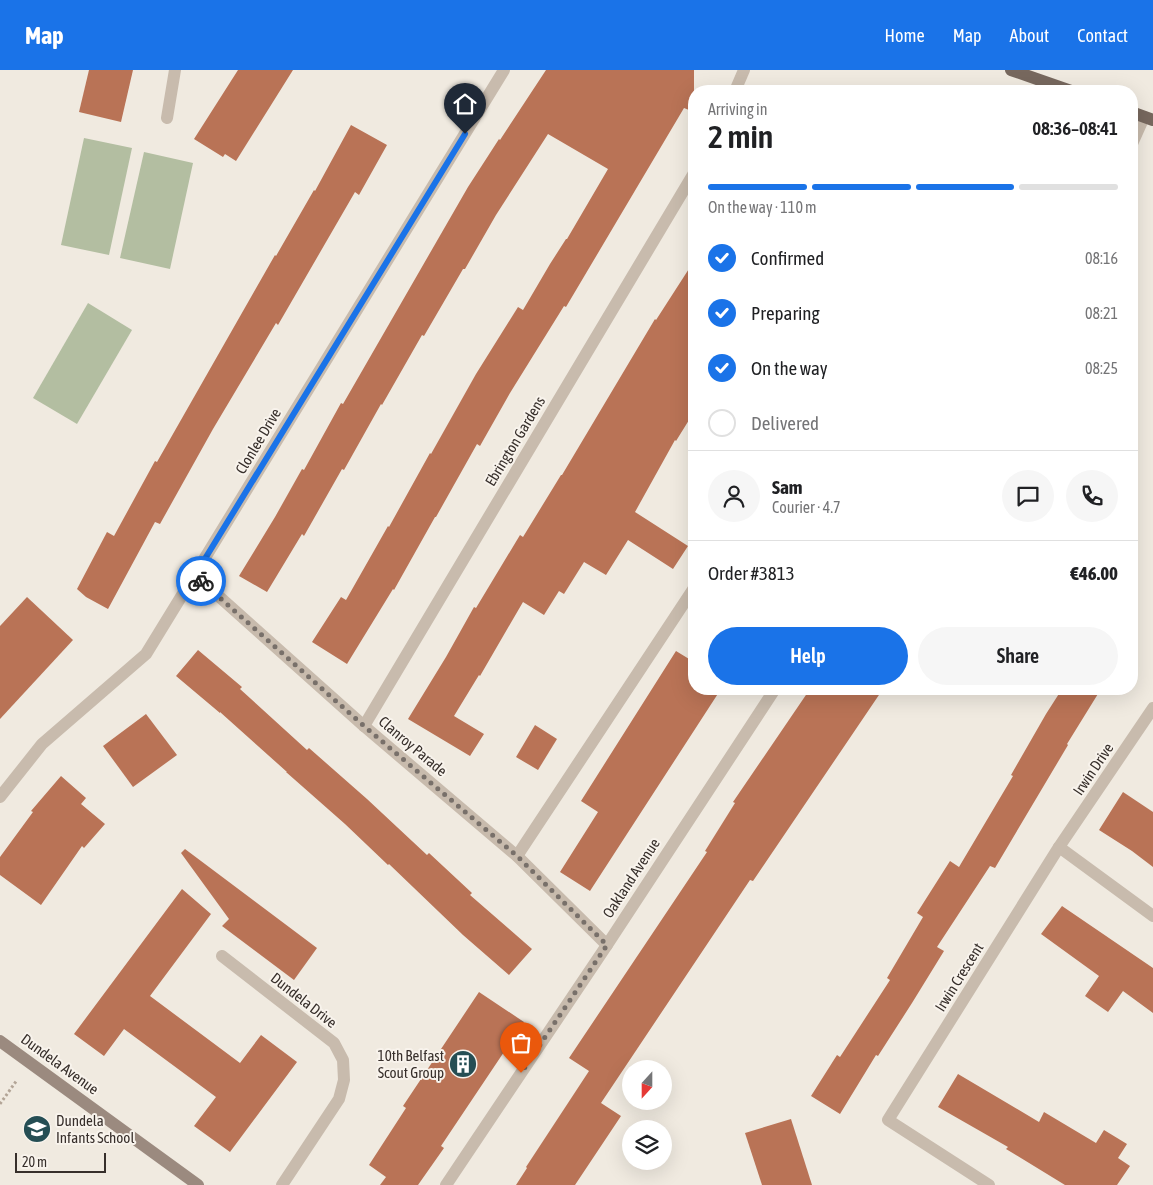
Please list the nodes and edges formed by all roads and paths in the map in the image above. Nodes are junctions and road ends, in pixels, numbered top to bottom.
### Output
1 (175, 70) edge
2 (504, 70) edge
3 (744, 70) edge
4 (1011, 70) edge
5 (738, 85) edge
6 (1054, 85) edge
7 (167, 118) dead end
8 (1148, 118) edge
9 (1138, 134) edge
10 (688, 183) edge
11 (195, 575) junction
12 (688, 597) edge
13 (772, 695) edge
14 (1153, 708) edge
15 (364, 726) junction
16 (0, 797) edge
17 (1059, 847) junction
18 (517, 856) junction
19 (1153, 916) edge
20 (607, 945) junction
21 (222, 956) dead end
22 (0, 1041) edge
23 (15, 1083) dead end
24 (0, 1104) edge
25 (198, 1185) edge
26 (282, 1185) edge
27 (446, 1185) edge
28 (989, 1185) edge

1 - 7 street
2 - 11 street, Clonlee Drive
3 - 5 street
4 - 6 main road
8 - 9 street
10 - 15 street, Ebrington Gardens
11 - 15 street, Clanroy Parade
11 - 16 street, Clonlee Drive
12 - 18 street
13 - 20 street, Oakland Avenue
14 - 17 street, Irwin Drive
15 - 18 street, Clanroy Parade
17 - 19 street
17 - 28 street, Irwin Crescent
18 - 20 street, Clanroy Parade
20 - 27 street, Oakland Avenue
21 - 26 street, Dundela Drive
22 - 25 street, Dundela Avenue
23 - 24 path

